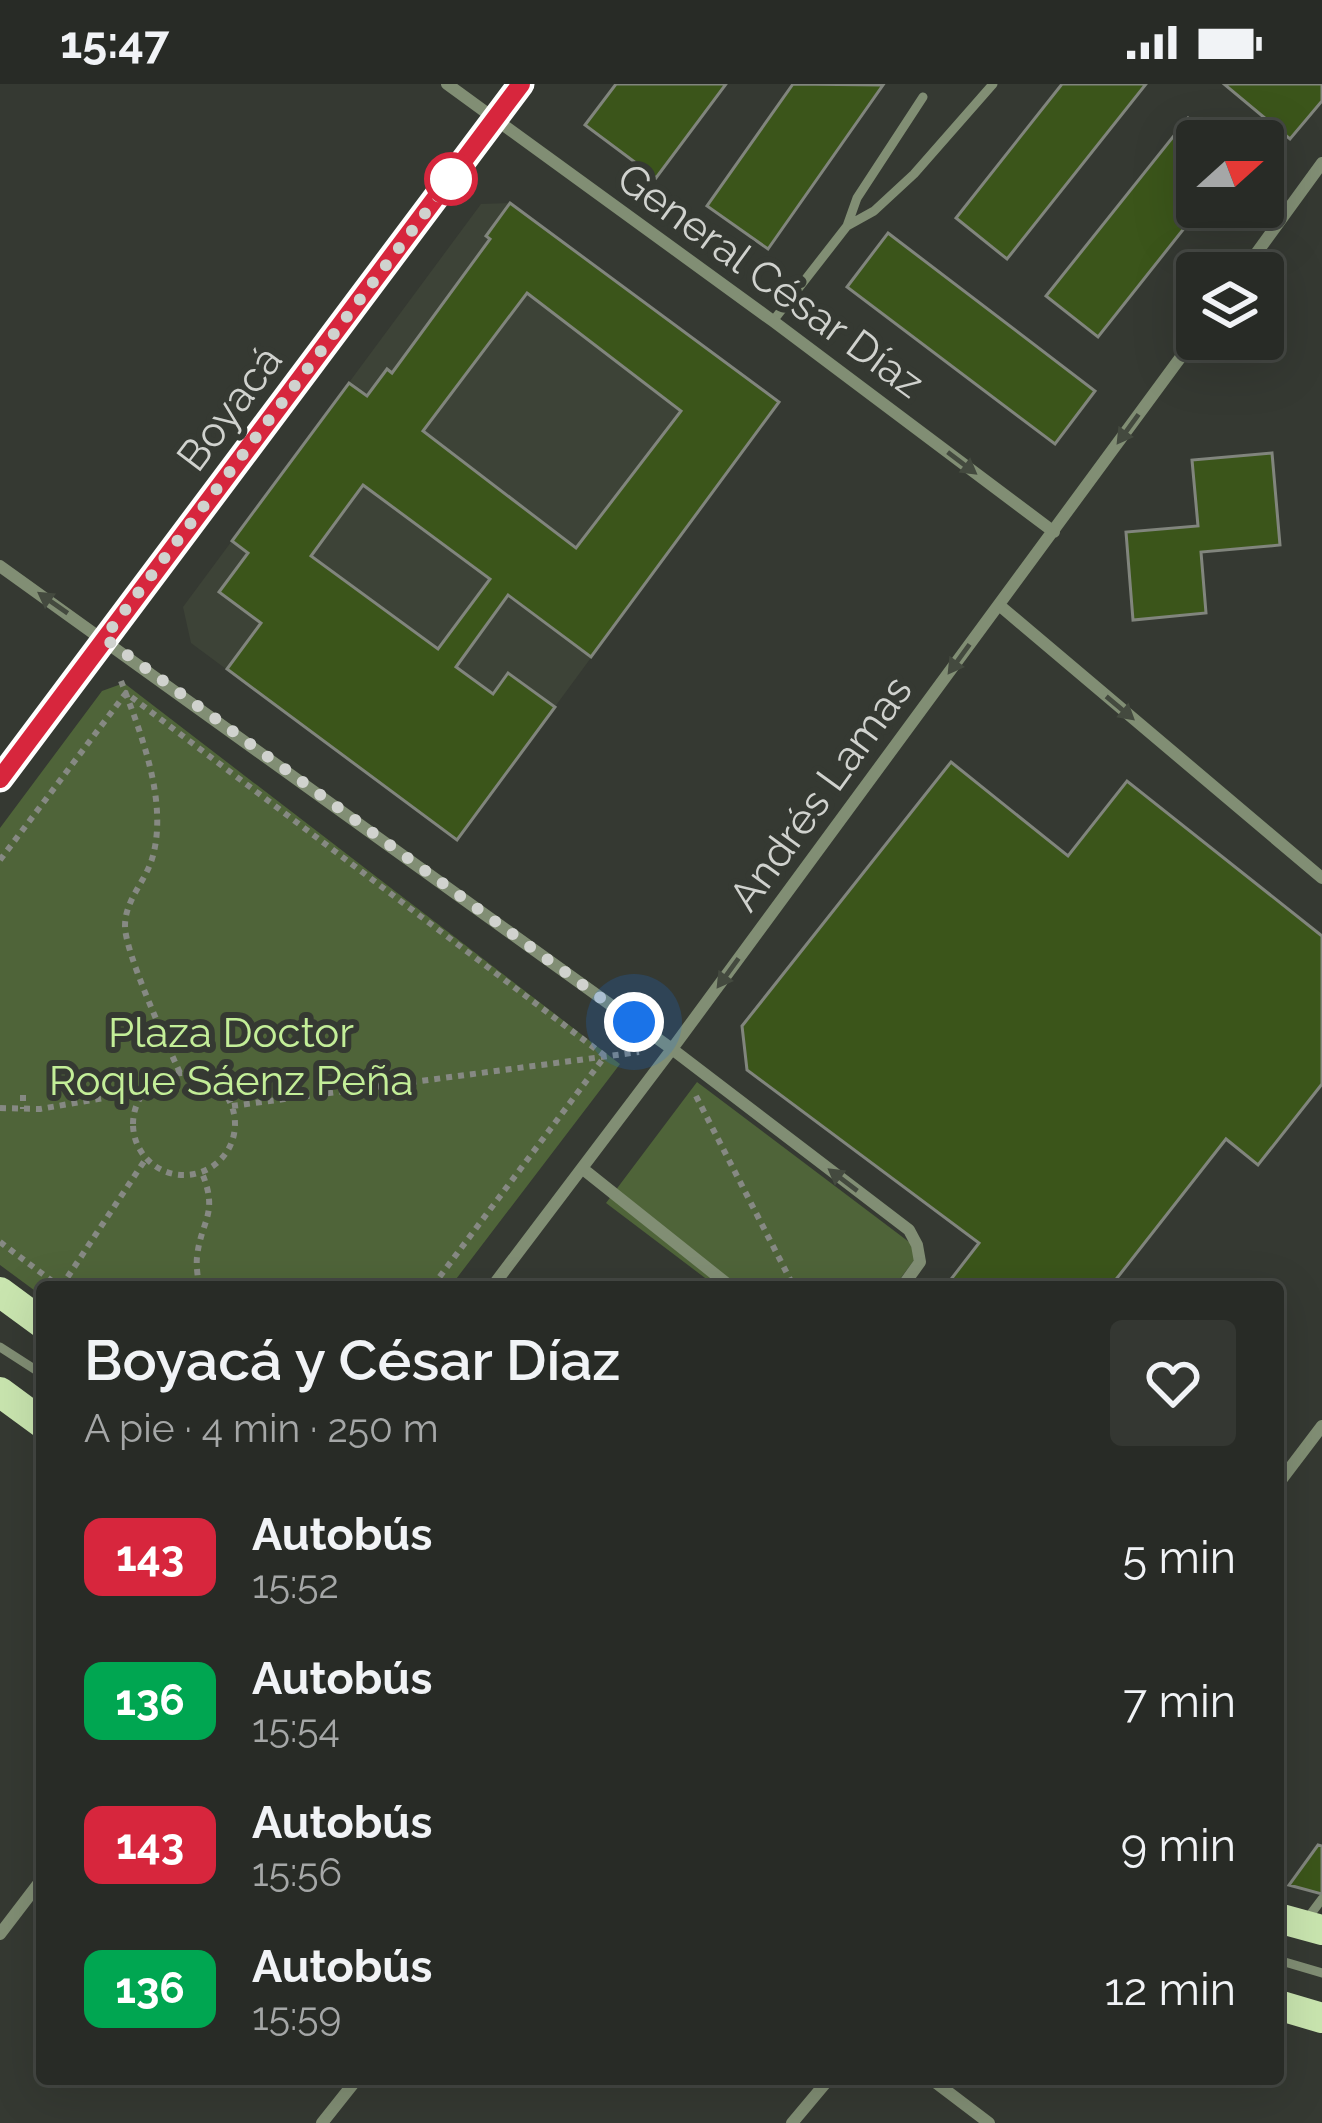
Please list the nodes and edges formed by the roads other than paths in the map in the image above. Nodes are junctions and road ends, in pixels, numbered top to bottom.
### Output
1 (447, 84) edge
2 (521, 84) edge
3 (993, 84) edge
4 (923, 97) dead end
5 (495, 120) junction
6 (1322, 163) edge
7 (847, 226) junction
8 (1257, 252) edge
9 (773, 321) junction
10 (1179, 360) edge
11 (1054, 532) junction
12 (0, 566) edge
13 (999, 605) junction
14 (104, 638) junction
15 (0, 779) edge
16 (1322, 878) edge
17 (672, 1049) junction
18 (583, 1169) junction
19 (497, 1281) edge
20 (723, 1281) edge
21 (906, 1281) edge
22 (0, 1292) edge
23 (36, 1319) edge
24 (0, 1347) edge
25 (36, 1370) edge
26 (0, 1392) edge
27 (36, 1419) edge
28 (1322, 1426) edge
29 (1284, 1476) edge
30 (36, 1887) edge
31 (1322, 1899) edge
32 (1301, 1924) edge
33 (0, 1934) edge
34 (1284, 1962) edge
35 (1322, 1972) edge
36 (1284, 2007) edge
37 (1322, 2018) edge
38 (352, 2085) edge
39 (824, 2085) edge
40 (939, 2085) edge
41 (322, 2123) edge
42 (792, 2123) edge
43 (989, 2123) edge

1 - 5 street, General César Díaz
2 - 5 street, Boyacá
3 - 7 lane
4 - 7 lane
5 - 9 street, General César Díaz
5 - 14 street, Boyacá
6 - 8 street
7 - 9 lane
9 -> 11 street, General César Díaz
10 -> 11 street, Andrés Lamas
11 - 13 street, Andrés Lamas
14 -> 12 street
13 -> 16 street
13 -> 17 street, Andrés Lamas
14 - 15 street, Boyacá
14 - 17 street
17 - 18 street, Andrés Lamas
21 -> 17 street
18 - 19 street, Andrés Lamas
18 - 20 street
22 - 23 main road
24 - 25 lane
26 - 27 main road
28 - 29 street
30 - 33 street
31 - 32 lane
34 - 35 lane
36 - 37 main road
38 - 41 street
39 - 42 street
40 - 43 street

